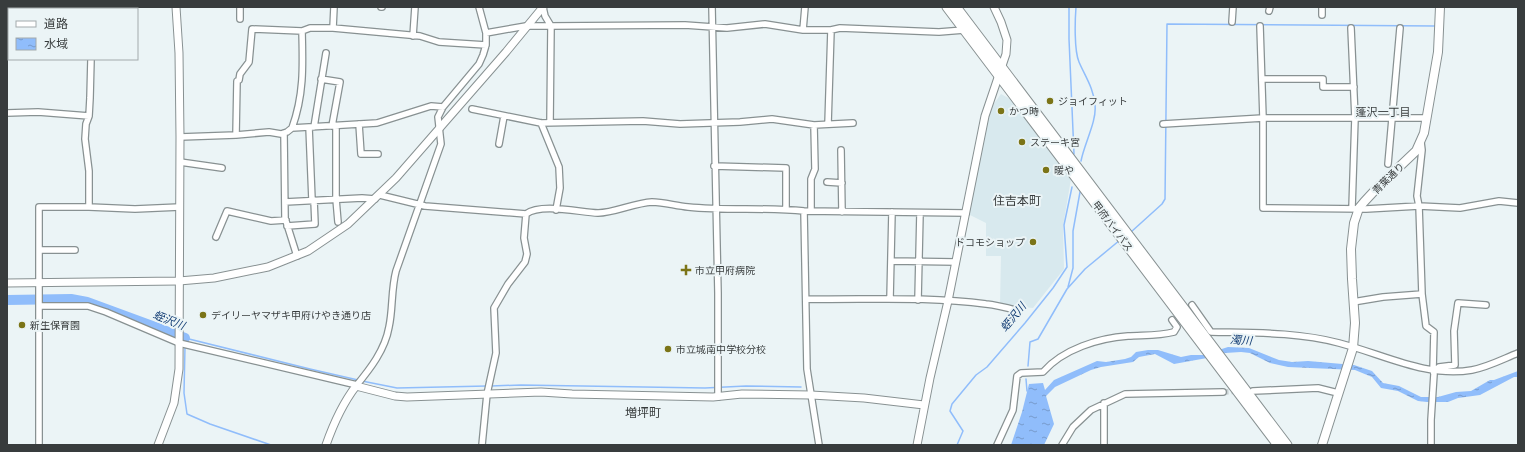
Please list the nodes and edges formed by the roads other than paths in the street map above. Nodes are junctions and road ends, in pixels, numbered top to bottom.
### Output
1 (176, 7) edge
2 (240, 7) edge
3 (334, 7) edge
4 (415, 7) edge
5 (479, 7) edge
6 (543, 7) edge
7 (712, 7) edge
8 (805, 7) edge
9 (947, 7) edge
10 (956, 7) edge
11 (994, 7) edge
12 (1233, 7) edge
13 (1322, 7) edge
14 (1440, 7) edge
15 (1322, 15) dead end
16 (240, 19) dead end
17 (1232, 22) dead end
18 (526, 26) junction
19 (551, 26) junction
20 (1260, 26) dead end
21 (712, 27) junction
22 (333, 28) junction
23 (1351, 28) dead end
24 (1400, 28) dead end
25 (803, 30) junction
26 (831, 30) junction
27 (964, 30) junction
28 (302, 31) junction
29 (486, 34) junction
30 (413, 36) junction
31 (486, 45) junction
32 (326, 53) dead end
33 (91, 60) edge
34 (1000, 71) junction
35 (321, 79) junction
36 (1262, 79) junction
37 (1354, 87) junction
38 (443, 107) junction
39 (472, 109) dead end
40 (7, 113) edge
41 (89, 116) junction
42 (504, 116) junction
43 (1263, 118) junction
44 (1355, 118) junction
45 (1392, 118) junction
46 (1427, 118) junction
47 (541, 122) junction
48 (713, 122) junction
49 (550, 123) junction
50 (853, 123) dead end
51 (359, 124) junction
52 (828, 124) junction
53 (1163, 124) dead end
54 (814, 125) junction
55 (334, 126) junction
56 (312, 127) junction
57 (292, 128) junction
58 (438, 129) junction
59 (284, 133) junction
60 (236, 135) junction
61 (180, 137) junction
62 (1421, 142) junction
63 (499, 144) dead end
64 (841, 150) dead end
65 (378, 154) dead end
66 (180, 162) junction
67 (1388, 164) dead end
68 (714, 166) junction
69 (222, 168) dead end
70 (827, 182) dead end
71 (842, 183) junction
72 (377, 197) junction
73 (336, 199) junction
74 (313, 200) junction
75 (285, 202) junction
76 (1518, 203) edge
77 (420, 204) junction
78 (1419, 206) junction
79 (89, 207) junction
80 (180, 207) junction
81 (716, 208) junction
82 (1356, 208) junction
83 (786, 209) junction
84 (556, 210) junction
85 (804, 211) junction
86 (812, 211) junction
87 (842, 212) junction
88 (892, 212) junction
89 (920, 212) junction
90 (966, 213) junction
91 (526, 214) junction
92 (338, 222) dead end
93 (286, 223) junction
94 (216, 237) dead end
95 (39, 250) junction
96 (75, 250) dead end
97 (297, 256) junction
98 (1142, 258) junction
99 (891, 260) junction
100 (919, 261) junction
101 (956, 262) junction
102 (179, 281) junction
103 (7, 283) edge
104 (39, 283) junction
105 (1422, 294) junction
106 (806, 299) junction
107 (890, 299) junction
108 (918, 300) junction
109 (948, 301) junction
110 (1353, 302) junction
111 (39, 305) junction
112 (1192, 305) dead end
113 (1486, 305) dead end
114 (1018, 310) dead end
115 (1172, 320) dead end
116 (181, 344) junction
117 (1352, 349) junction
118 (1518, 353) edge
119 (1434, 372) junction
120 (357, 385) junction
121 (1253, 390) dead end
122 (1223, 392) tunnel mouth
123 (1338, 392) junction
124 (487, 393) junction
125 (718, 395) junction
126 (811, 395) junction
127 (1104, 403) junction
128 (924, 405) junction
129 (40, 445) edge
130 (158, 445) edge
131 (326, 445) edge
132 (482, 445) edge
133 (819, 445) edge
134 (917, 445) edge
135 (997, 445) edge
136 (1062, 445) edge
137 (1104, 445) edge
138 (1278, 445) edge
139 (1287, 445) edge
140 (1322, 445) edge
141 (1431, 445) edge

1 - 61 street
2 - 16 street
3 - 22 street
4 - 30 street
5 - 29 street
6 - 18 street
6 - 19 street
7 - 21 street
8 - 25 street
9 - 27 highway, 甲府バイパス
10 - 34 highway, 甲府バイパス
11 - 34 street
12 - 17 street
13 - 15 street
14 - 46 main road, 青葉通り
18 - 19 street
18 - 29 street
18 - 58 street
19 - 21 street
19 - 49 street
20 - 36 street
21 - 25 street
21 - 48 street
22 - 28 street
22 - 30 street
23 - 37 street
24 - 45 street
25 - 26 street
26 - 27 street
26 - 52 street
27 - 34 highway, 甲府バイパス
28 - 57 street
28 - 60 street
29 - 31 street
30 - 31 street
31 - 38 street
32 - 35 street
33 - 41 street
34 - 90 street
34 - 98 highway, 甲府バイパス
35 - 55 street
35 - 56 street
36 - 37 street
36 - 43 street
37 - 44 street
38 - 51 street
38 - 58 street
39 - 42 street
40 - 41 street
41 - 79 street
42 - 47 street
42 - 63 street
43 - 44 street
43 - 53 street
43 - 82 street
44 - 45 street
44 - 82 street
45 - 46 street
45 - 67 street
46 - 62 main road, 青葉通り
47 - 49 street
47 - 84 street
48 - 49 street
48 - 54 street
48 - 68 street
50 - 52 street
51 - 55 street
51 - 65 street
52 - 54 street
54 - 86 street
55 - 56 street
55 - 73 street
56 - 57 street
56 - 74 street
57 - 59 street
58 - 72 street
58 - 77 street
59 - 60 street
59 - 75 street
60 - 61 street
61 - 66 street
62 - 78 street
62 - 82 main road, 青葉通り
64 - 71 street
66 - 69 street
66 - 80 street
68 - 81 street
68 - 83 street
70 - 71 street
71 - 87 street
72 - 73 street
72 - 77 street
72 - 97 street
73 - 74 street
73 - 92 street
74 - 75 street
74 - 93 street
75 - 93 street
76 - 78 street
77 - 91 street
77 - 120 street
78 - 82 street
78 - 105 street
79 - 80 street
79 - 95 street
80 - 102 street
81 - 83 street
81 - 84 street
81 - 125 street
82 - 110 main road, 青葉通り
83 - 85 street
84 - 91 street
85 - 86 street
85 - 106 street
86 - 87 street
87 - 88 street
88 - 89 street
88 - 99 street
89 - 90 street
89 - 100 street
90 - 101 street
91 - 124 street
93 - 94 street
93 - 97 street
95 - 96 street
95 - 104 street
97 - 102 street
98 - 138 highway, 甲府バイパス
98 - 139 highway, 甲府バイパス
99 - 100 street
99 - 107 street
100 - 101 street
100 - 108 street
101 - 109 street
102 - 104 street
102 - 116 street
103 - 104 street
104 - 111 street
105 - 110 street
105 - 119 street
106 - 107 street
106 - 126 street
107 - 108 street
108 - 109 street
109 - 114 street
109 - 128 street
110 - 117 main road, 青葉通り
111 - 116 street
111 - 129 street
112 - 117 street
113 - 119 street
115 - 135 street
116 - 120 street
116 - 130 street
117 - 119 street
117 - 123 main road, 青葉通り
118 - 119 street
119 - 141 street
120 - 124 street
120 - 131 street
121 - 123 street
122 - 127 street
123 - 140 main road, 青葉通り
124 - 125 street
124 - 132 street
125 - 126 street
126 - 128 street
126 - 133 street
127 - 136 street
127 - 137 street
128 - 134 street

